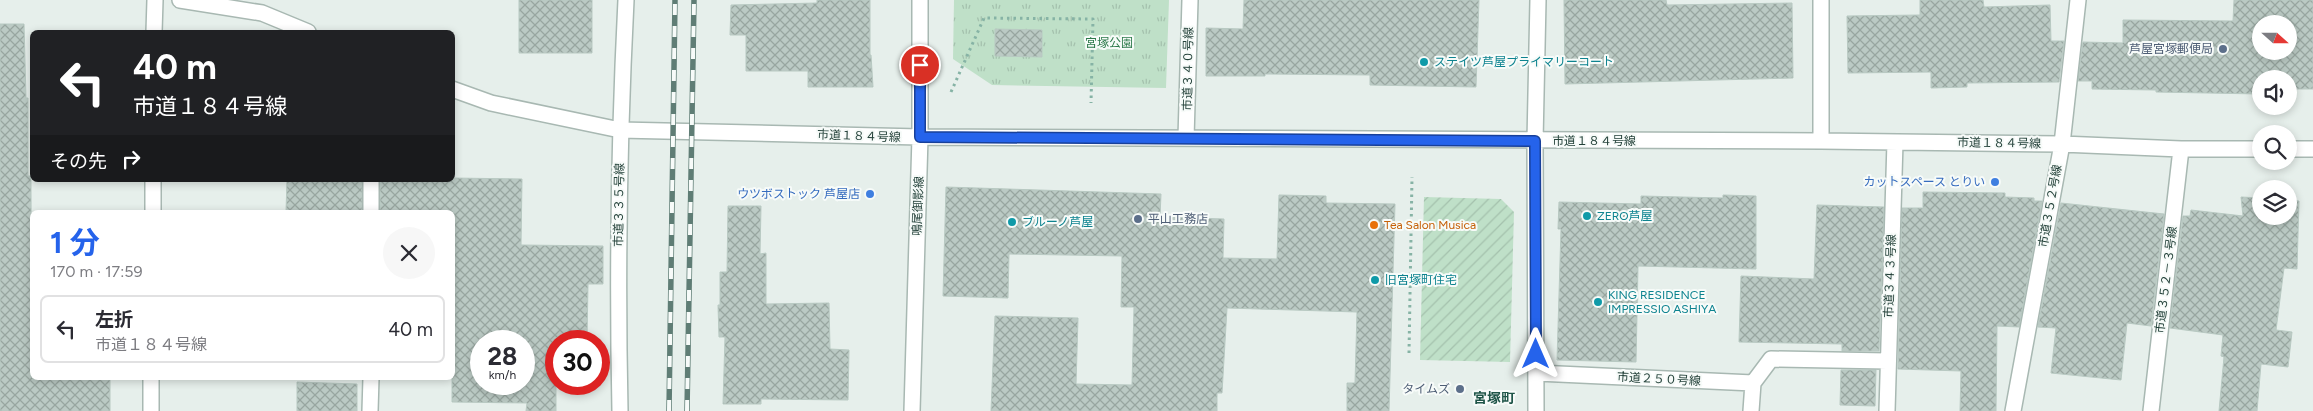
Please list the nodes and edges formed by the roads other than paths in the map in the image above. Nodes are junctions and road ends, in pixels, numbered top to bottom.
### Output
1 (155, 0) edge
2 (180, 0) edge
3 (626, 0) edge
4 (920, 0) edge
5 (1190, 0) edge
6 (1538, 0) edge
7 (1821, 0) edge
8 (2078, 0) edge
9 (154, 30) edge
10 (303, 30) edge
11 (455, 90) edge
12 (620, 130) junction
13 (920, 137) junction
14 (1186, 138) junction
15 (1535, 141) junction
16 (1821, 141) junction
17 (1895, 142) junction
18 (2062, 144) junction
19 (2181, 149) junction
20 (2252, 149) edge
21 (2297, 149) edge
22 (2313, 149) edge
23 (153, 182) edge
24 (371, 182) edge
25 (153, 210) edge
26 (371, 210) edge
27 (1887, 361) junction
28 (1536, 373) junction
29 (151, 380) edge
30 (371, 380) edge
31 (1753, 383) junction
32 (151, 411) edge
33 (370, 411) edge
34 (620, 411) edge
35 (912, 411) edge
36 (1536, 411) edge
37 (1752, 411) edge
38 (1887, 411) edge
39 (2013, 411) edge
40 (2151, 411) edge

1 - 9 street
2 - 10 street
3 - 12 street, 市道３３５号線
4 - 13 street, 鳴尾御影線
5 - 14 street, 市道３４０号線
6 - 15 street
7 - 16 street
8 - 18 street, 市道３５２号線
11 - 12 street, 市道１８４号線
12 - 13 street, 市道１８４号線
12 - 34 street, 市道３３５号線
13 - 14 street, 市道１８４号線
13 - 35 street, 鳴尾御影線
14 - 15 street, 市道１８４号線
15 - 16 street, 市道１８４号線
15 - 28 street
16 - 17 street, 市道１８４号線
17 - 18 street, 市道１８４号線
17 - 27 street, 市道３４３号線
18 - 19 street, 市道１８４号線
18 - 39 street, 市道３５２号線
19 - 20 street, 市道１８４号線
19 - 40 street, 市道３５２－３号線
21 - 22 street
23 - 25 street
24 - 26 street
27 - 31 street
27 - 38 street, 市道３４３号線
28 - 31 street, 市道２５０号線
28 - 36 street
29 - 32 street
30 - 33 street
31 - 37 street

